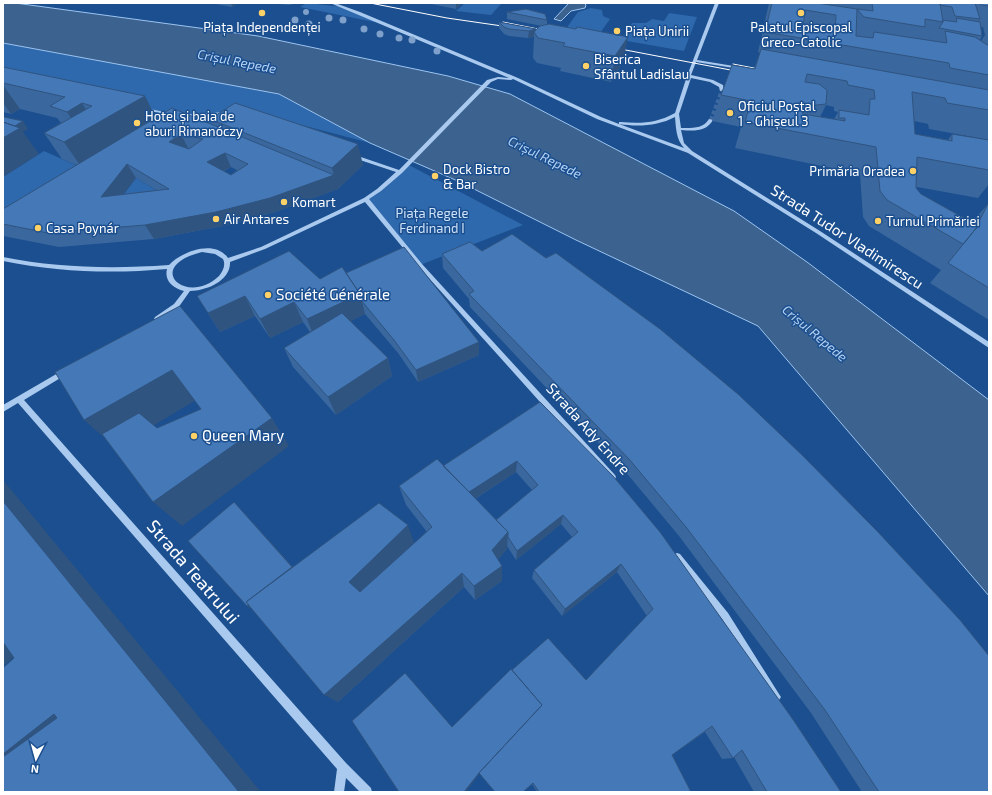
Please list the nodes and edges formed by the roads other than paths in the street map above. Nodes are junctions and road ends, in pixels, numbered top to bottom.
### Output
1 (332, 3) edge
2 (717, 3) edge
3 (694, 61) junction
4 (477, 63) junction
5 (748, 70) edge
6 (689, 76) junction
7 (488, 78) junction
8 (516, 79) junction
9 (722, 90) edge
10 (141, 108) edge
11 (677, 114) junction
12 (178, 116) junction
13 (234, 116) edge
14 (599, 118) junction
15 (172, 119) edge
16 (711, 120) tunnel mouth
17 (678, 129) junction
18 (690, 152) junction
19 (350, 154) edge
20 (400, 172) junction
21 (366, 199) junction
22 (3, 258) edge
23 (227, 261) junction
24 (172, 267) junction
25 (188, 289) junction
26 (150, 323) edge
27 (989, 345) edge
28 (74, 367) edge
29 (19, 399) junction
30 (3, 409) edge
31 (616, 482) edge
32 (671, 549) edge
33 (779, 701) edge
34 (342, 767) junction
35 (339, 792) edge
36 (367, 792) edge

1 - 4 street
2 - 3 street
3 - 5 street
3 - 6 street
4 - 7 street
4 - 8 street
6 - 9 street
6 - 11 street
7 - 8 street
7 - 20 street
8 - 14 street
10 - 12 street
11 - 14 street
11 - 17 street
12 - 13 street
12 - 15 street
14 - 18 street
16 - 17 street
17 - 18 street
18 - 27 street, Strada Tudor Vladimirescu
19 - 20 street
20 - 21 street
21 - 23 street
21 - 31 street, Strada Ady Endre
22 - 24 street
23 - 24 street
23 - 25 street
24 - 25 street
25 - 26 street
28 - 29 street
29 - 30 street
29 - 34 street, Strada Teatrului
32 - 33 street
34 - 35 street
34 - 36 street, Strada Teatrului

